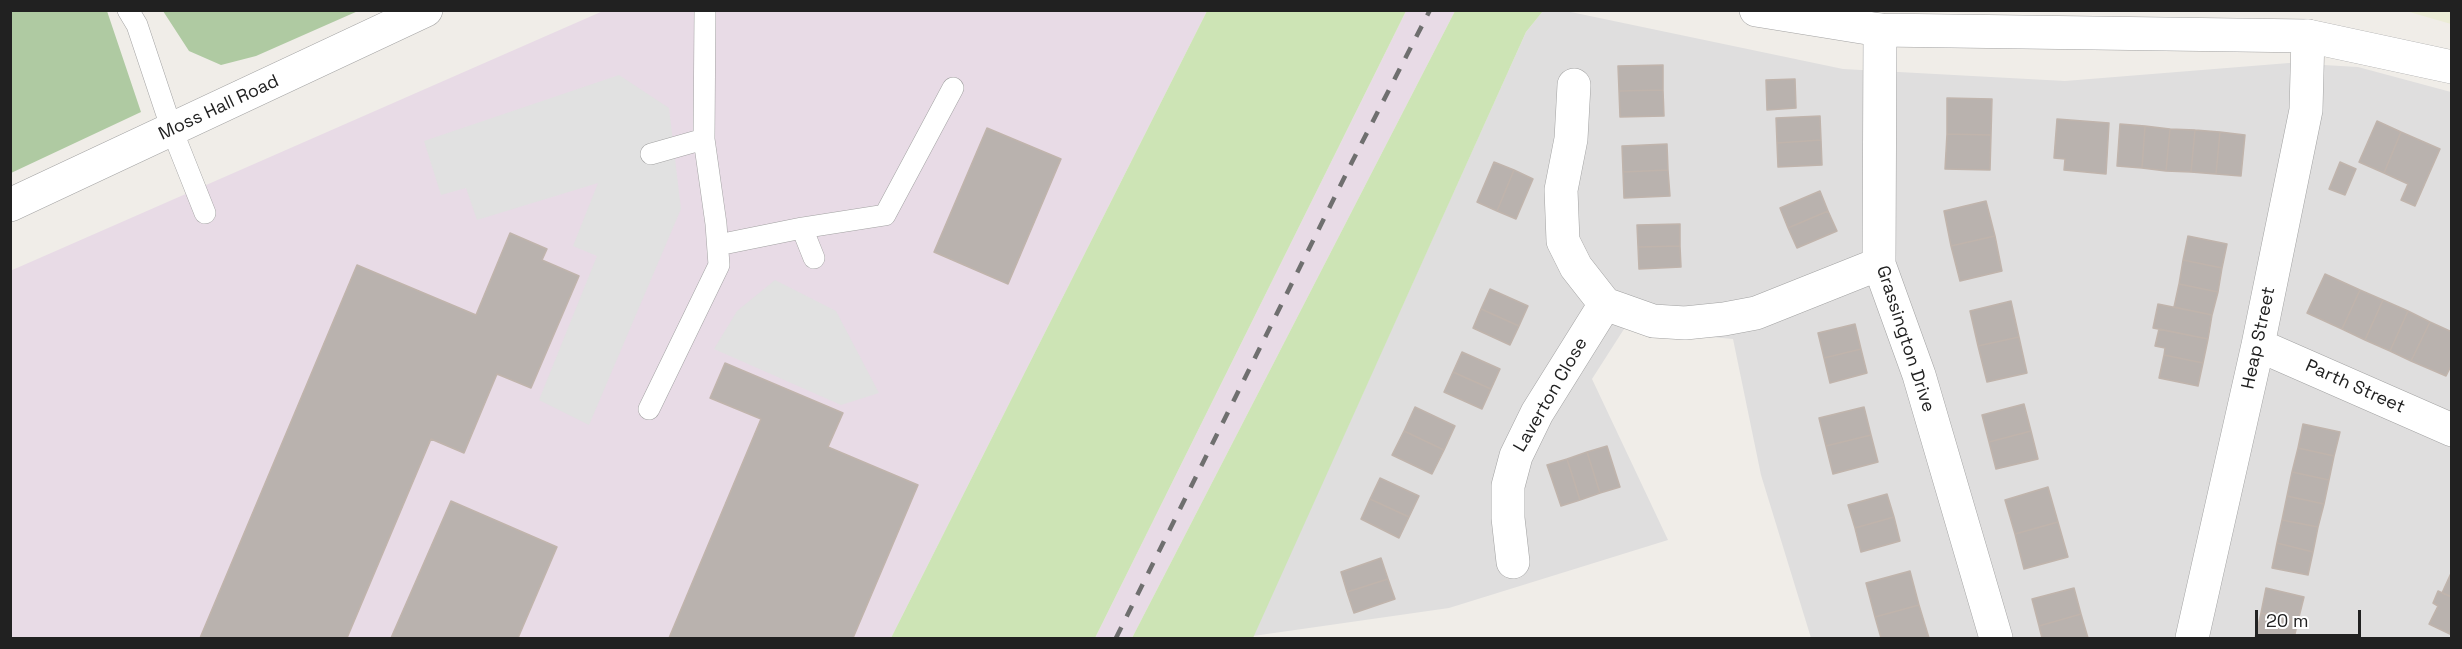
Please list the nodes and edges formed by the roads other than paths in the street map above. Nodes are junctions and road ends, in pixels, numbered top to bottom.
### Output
1 (128, 10) edge
2 (426, 10) edge
3 (705, 10) edge
4 (1756, 10) edge
5 (1880, 30) junction
6 (2308, 36) junction
7 (2451, 66) edge
8 (1574, 85) dead end
9 (953, 88) dead end
10 (172, 130) junction
11 (704, 139) junction
12 (651, 154) dead end
13 (10, 205) edge
14 (205, 213) dead end
15 (802, 228) junction
16 (718, 245) junction
17 (814, 258) dead end
18 (1879, 264) junction
19 (1605, 304) junction
20 (2258, 345) junction
21 (649, 409) dead end
22 (2451, 429) edge
23 (1513, 562) dead end
24 (1996, 639) edge
25 (2192, 639) edge

1 - 10 lane
2 - 10 street, Moss Hall Road
3 - 11 lane
4 - 5 street
5 - 6 street
5 - 18 street, Grassington Drive
6 - 7 street
6 - 20 street, Heap Street
8 - 19 street
9 - 15 lane
10 - 13 street, Moss Hall Road
10 - 14 lane
11 - 12 lane
11 - 16 lane
15 - 16 lane
15 - 17 lane
16 - 21 lane
18 - 19 street
18 - 24 street, Grassington Drive
19 - 23 street, Laverton Close
20 - 22 street, Parth Street
20 - 25 street, Heap Street

